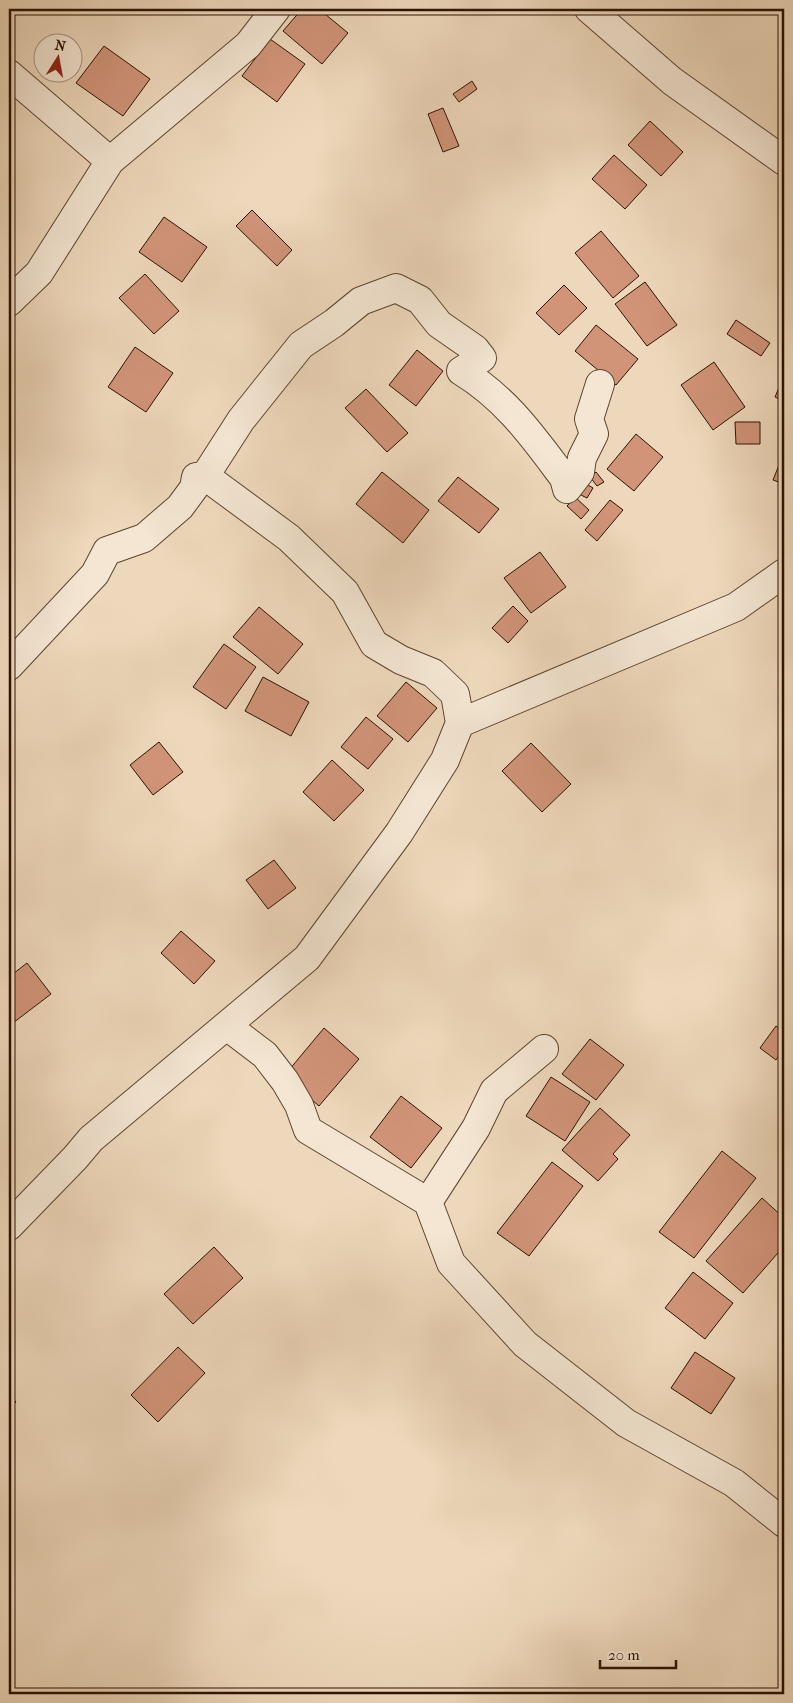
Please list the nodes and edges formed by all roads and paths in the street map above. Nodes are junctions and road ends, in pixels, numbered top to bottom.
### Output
1 (276, 9) edge
2 (589, 9) edge
3 (9, 74) edge
4 (110, 161) junction
5 (784, 161) edge
6 (9, 302) edge
7 (600, 384) dead end
8 (205, 476) junction
9 (784, 573) edge
10 (9, 666) edge
11 (460, 723) junction
12 (227, 1026) junction
13 (544, 1049) dead end
14 (428, 1202) junction
15 (9, 1226) edge
16 (784, 1523) edge

1 - 4 street
2 - 5 street
3 - 4 street
4 - 6 street
7 - 8 street
8 - 10 street
8 - 11 street
9 - 11 street
11 - 12 street
12 - 14 street
12 - 15 street
13 - 14 street
14 - 16 street

